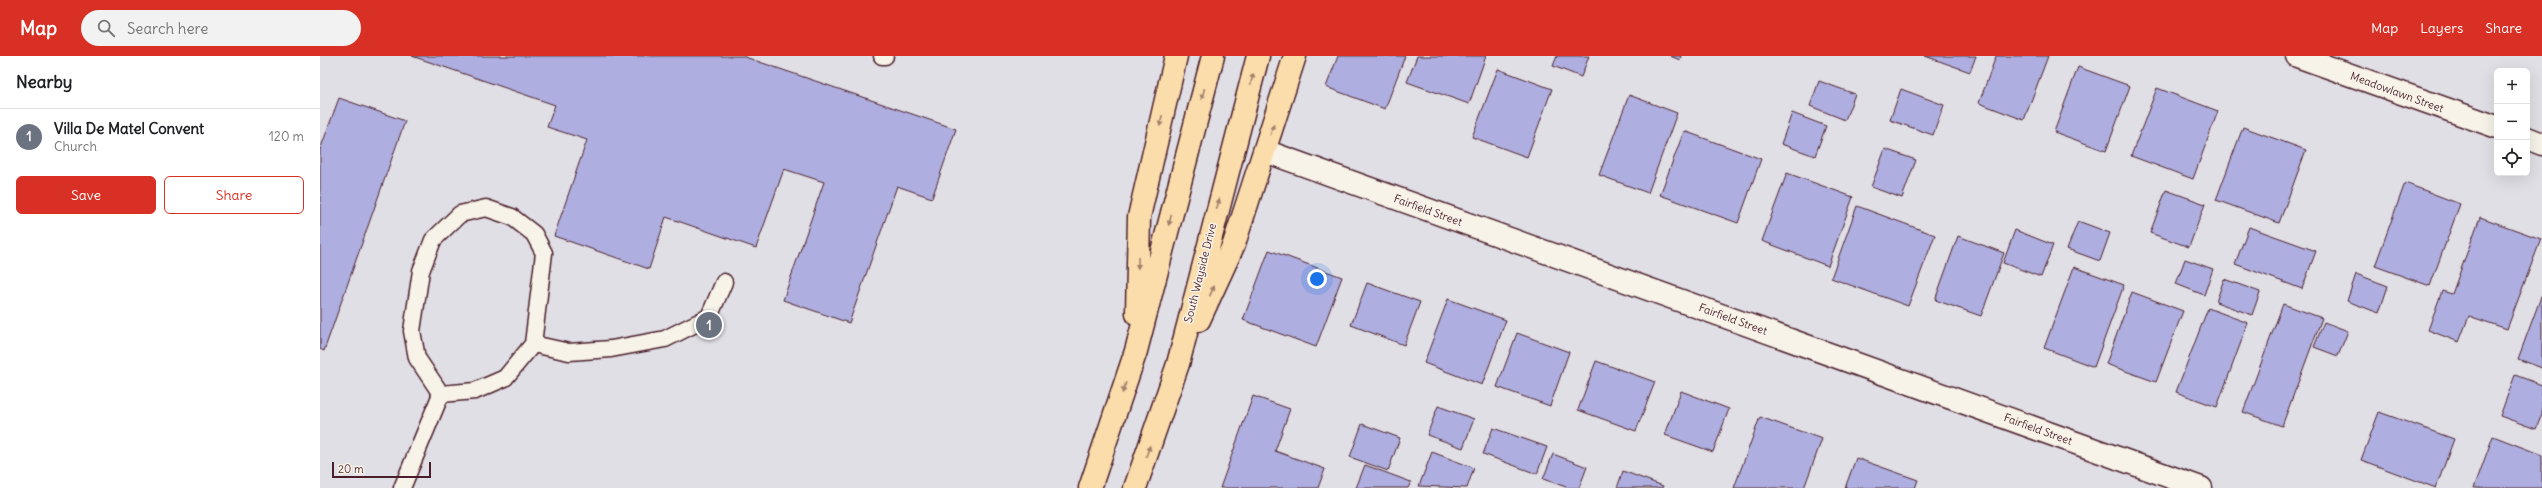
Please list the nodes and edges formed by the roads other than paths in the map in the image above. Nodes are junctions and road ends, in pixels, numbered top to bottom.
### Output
1 (1176, 56) edge
2 (1213, 56) edge
3 (1258, 56) edge
4 (1295, 56) edge
5 (2297, 56) edge
6 (2494, 127) edge
7 (2530, 139) edge
8 (2542, 144) edge
9 (1265, 151) junction
10 (724, 282) dead end
11 (533, 344) junction
12 (1136, 351) junction
13 (1178, 364) junction
14 (441, 394) junction
15 (402, 488) edge
16 (1090, 488) edge
17 (1135, 488) edge
18 (2202, 488) edge

1 -> 12 main road
2 -> 12 main road
13 -> 3 main road, South Wayside Drive
9 -> 4 main road
5 - 6 street, Meadowlawn Street
7 - 8 street
13 -> 9 main road
9 - 18 street, Fairfield Street
10 - 11 lane
11 - 14 lane
11 - 14 lane
12 -> 16 main road
17 -> 13 main road, South Wayside Drive
14 - 15 lane

